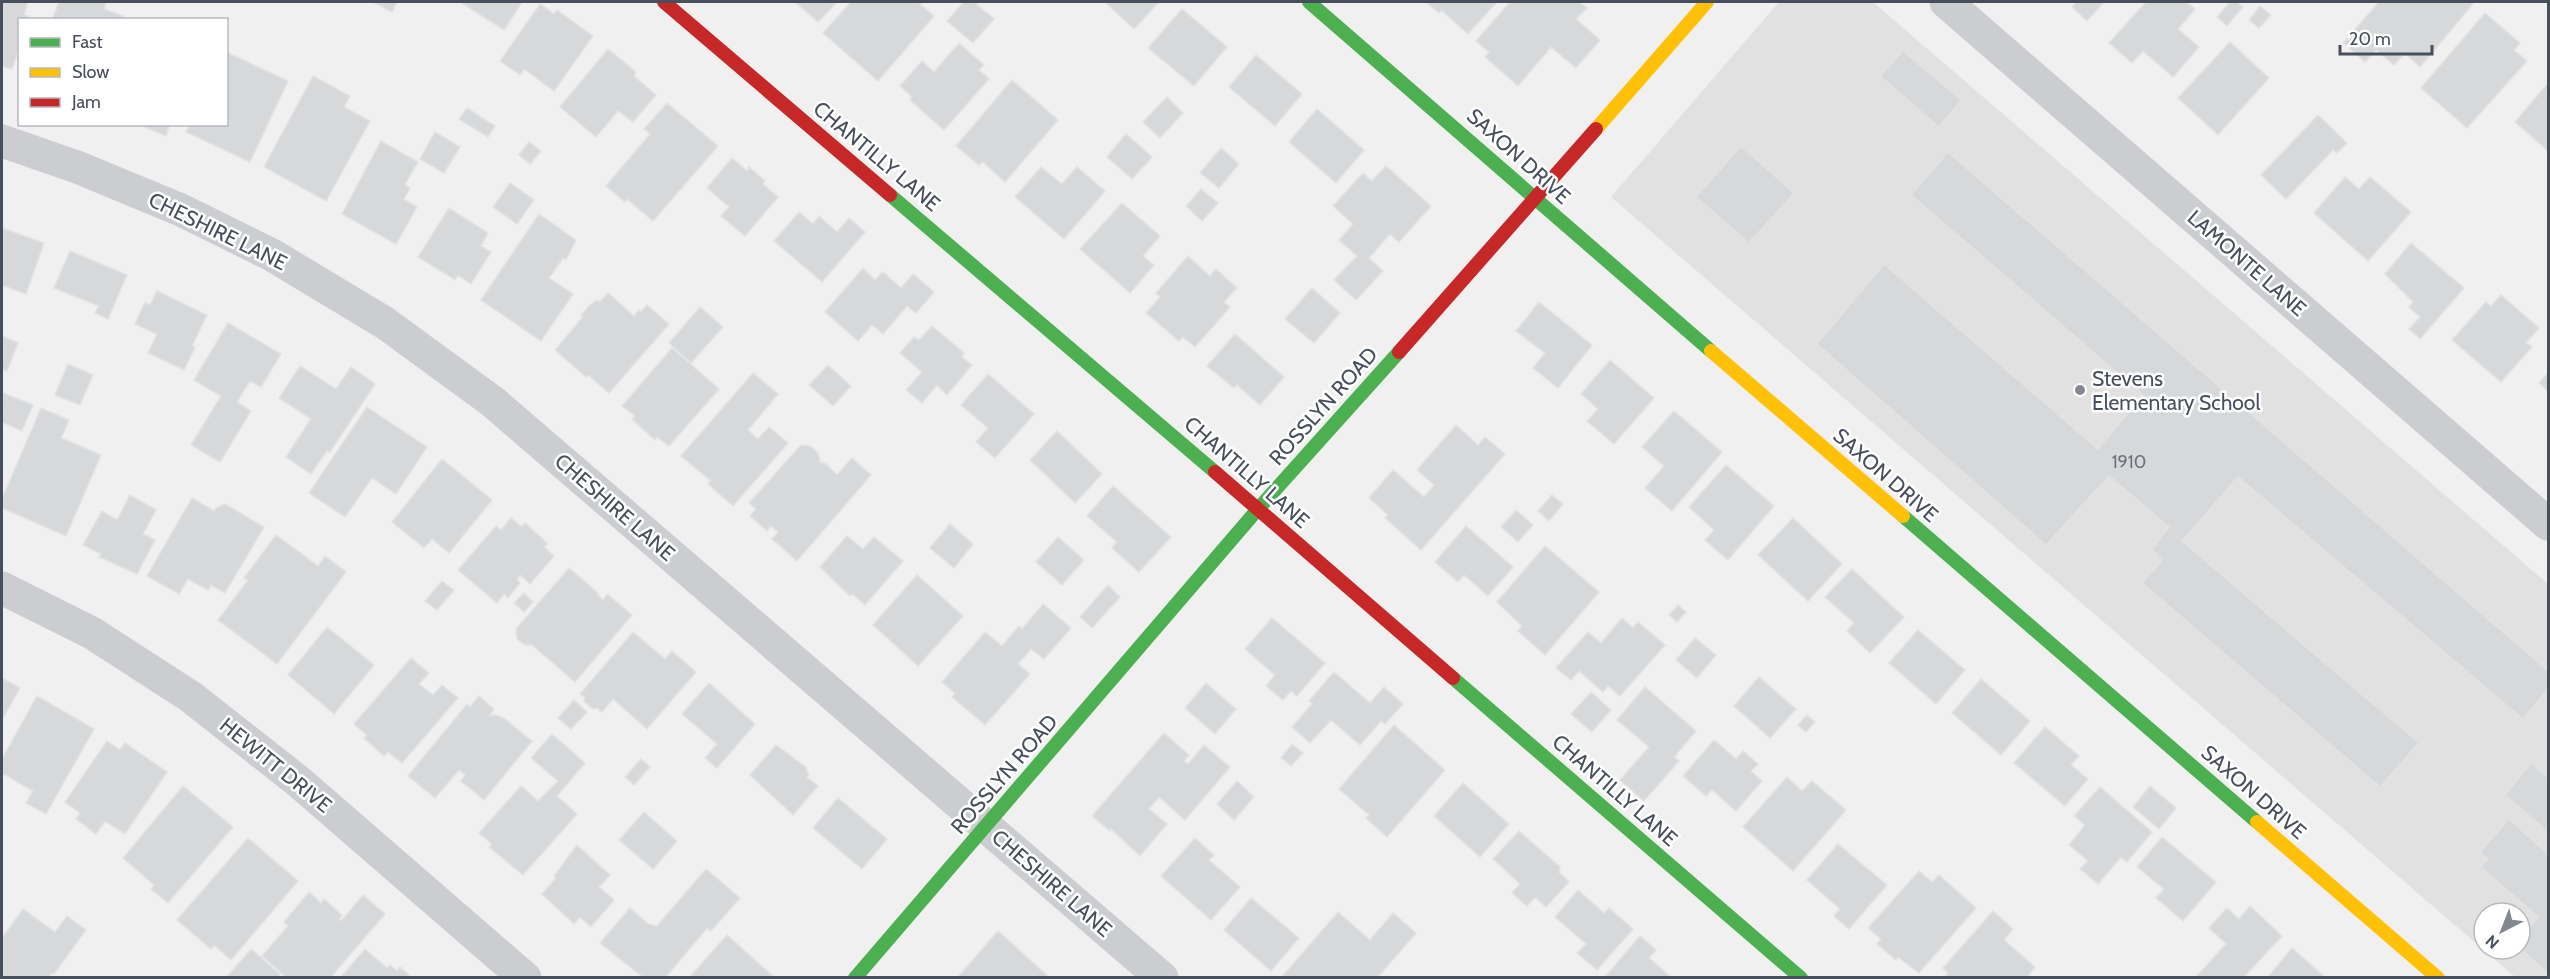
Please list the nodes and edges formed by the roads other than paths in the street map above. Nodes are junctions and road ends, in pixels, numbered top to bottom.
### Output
1 (664, 2) edge
2 (1309, 2) edge
3 (1707, 2) edge
4 (1946, 2) edge
5 (2, 141) edge
6 (1535, 200) junction
7 (1258, 509) junction
8 (2548, 524) edge
9 (2, 588) edge
10 (987, 827) junction
11 (525, 978) edge
12 (855, 978) edge
13 (1162, 978) edge
14 (1801, 978) edge
15 (2438, 978) edge

1 - 7 street, CHANTILLY LANE
2 - 6 street, SAXON DRIVE
3 - 6 street, ROSSLYN ROAD
4 - 8 street, LAMONTE LANE
5 - 10 street, CHESHIRE LANE
6 - 7 street, ROSSLYN ROAD
6 - 15 street, SAXON DRIVE
7 - 10 street, ROSSLYN ROAD
7 - 14 street, CHANTILLY LANE
9 - 11 street, HEWITT DRIVE
10 - 12 street, ROSSLYN ROAD
10 - 13 street, CHESHIRE LANE

